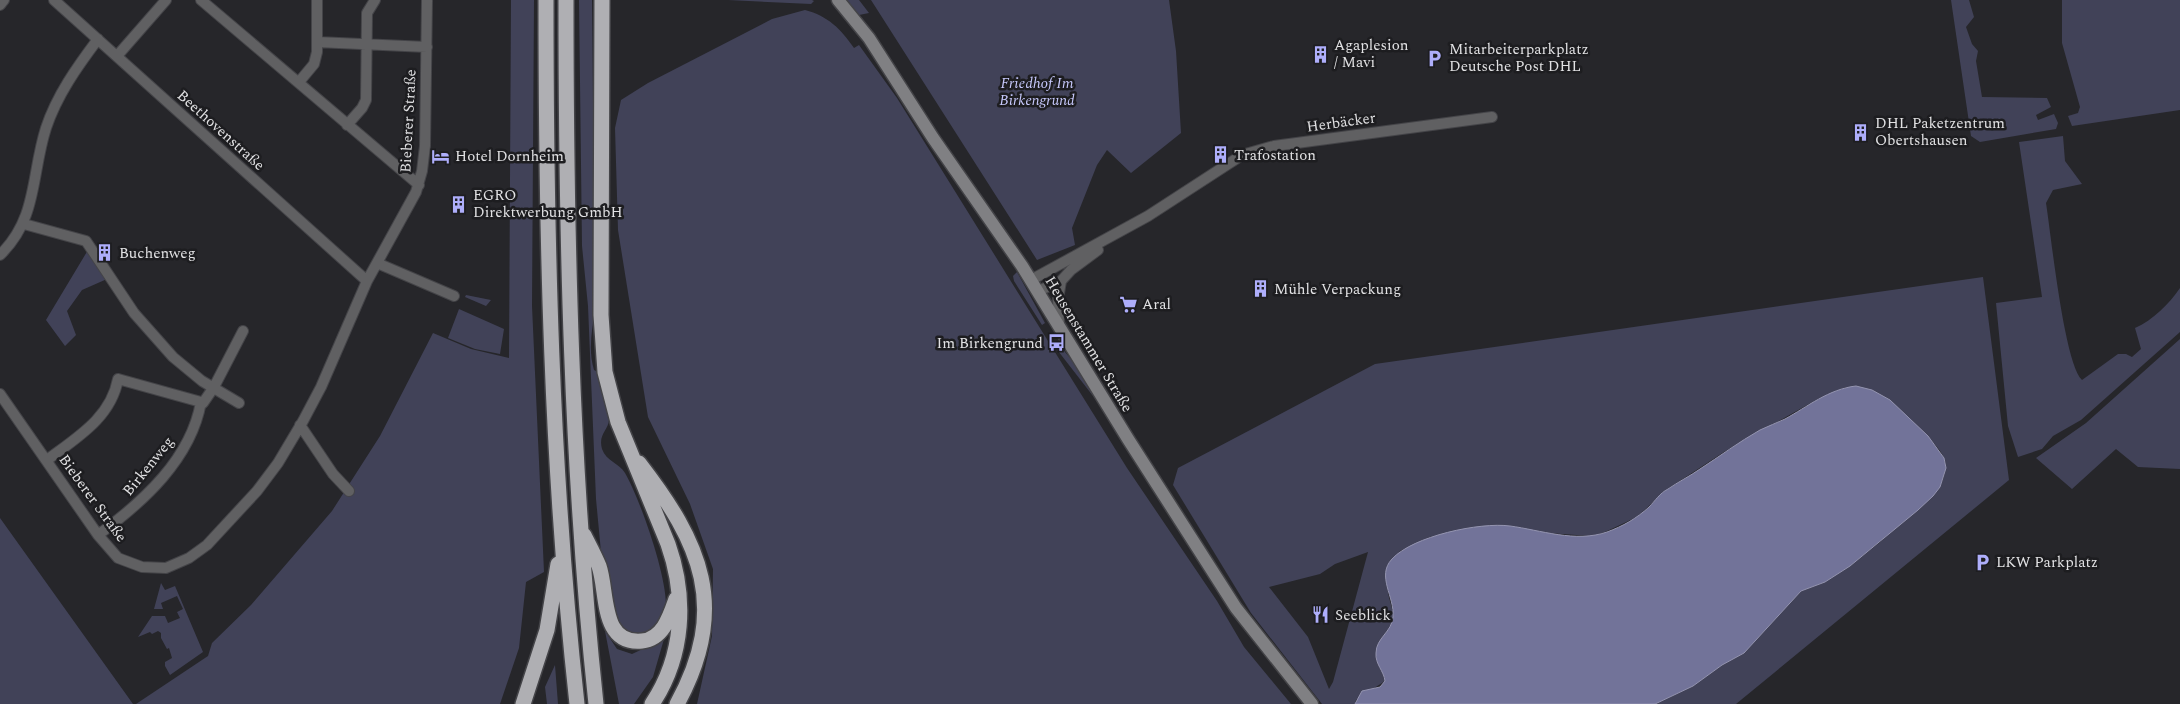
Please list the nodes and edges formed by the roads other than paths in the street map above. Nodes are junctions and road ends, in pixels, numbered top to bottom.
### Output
1 (4, 0) edge
2 (54, 0) edge
3 (166, 0) edge
4 (201, 0) edge
5 (317, 0) edge
6 (375, 0) edge
7 (427, 0) edge
8 (546, 0) edge
9 (566, 0) edge
10 (602, 0) edge
11 (608, 0) edge
12 (838, 0) edge
13 (0, 5) edge
14 (602, 17) junction
15 (98, 39) junction
16 (317, 42) junction
17 (366, 46) junction
18 (427, 48) junction
19 (117, 56) junction
20 (299, 82) junction
21 (1492, 117) dead end
22 (347, 126) junction
23 (419, 185) junction
24 (24, 224) junction
25 (1113, 236) junction
26 (0, 255) edge
27 (377, 263) junction
28 (367, 281) junction
29 (1061, 281) junction
30 (1035, 286) junction
31 (454, 296) dead end
32 (1059, 324) junction
33 (243, 331) dead end
34 (214, 388) junction
35 (1, 398) edge
36 (201, 402) junction
37 (239, 403) dead end
38 (300, 425) junction
39 (627, 446) junction
40 (46, 460) junction
41 (349, 491) dead end
42 (580, 527) junction
43 (98, 535) junction
44 (561, 536) junction
45 (679, 591) junction
46 (523, 704) edge
47 (577, 704) edge
48 (596, 704) edge
49 (652, 704) edge
50 (677, 704) edge
51 (1312, 704) edge

1 - 13 street
2 - 15 street, Beethovenstraße
3 - 19 street
4 - 20 street
5 - 16 street
6 - 17 street
7 - 18 street, Bieberer Straße
8 - 44 highway
9 - 42 highway
10 - 14 highway
11 - 14 highway
12 - 30 main road, Heusenstammer Straße
14 - 39 highway
15 - 19 street, Beethovenstraße
15 - 24 street
16 - 17 street
16 - 20 street
17 - 18 street
17 - 22 street
18 - 23 street, Bieberer Straße
19 - 28 street, Beethovenstraße
20 - 22 street
21 - 25 street, Herbäcker
22 - 23 street
23 - 27 street, Bieberer Straße
24 - 26 street
24 - 34 street
25 - 29 street
25 - 30 street
27 - 28 street, Bieberer Straße
27 - 31 street
28 - 38 street, Bieberer Straße
29 - 30 street
29 - 32 street
30 - 32 main road, Heusenstammer Straße
32 - 51 main road, Heusenstammer Straße
33 - 34 street
34 - 36 street
34 - 37 street
35 - 40 street, Bieberer Straße
36 - 40 street
36 - 43 street, Birkenweg
38 - 41 street
38 - 43 street, Bieberer Straße
39 - 45 highway
39 - 50 highway
40 - 43 street, Bieberer Straße
42 - 45 highway
42 - 48 highway
44 - 46 highway
44 - 47 highway
45 - 49 highway

